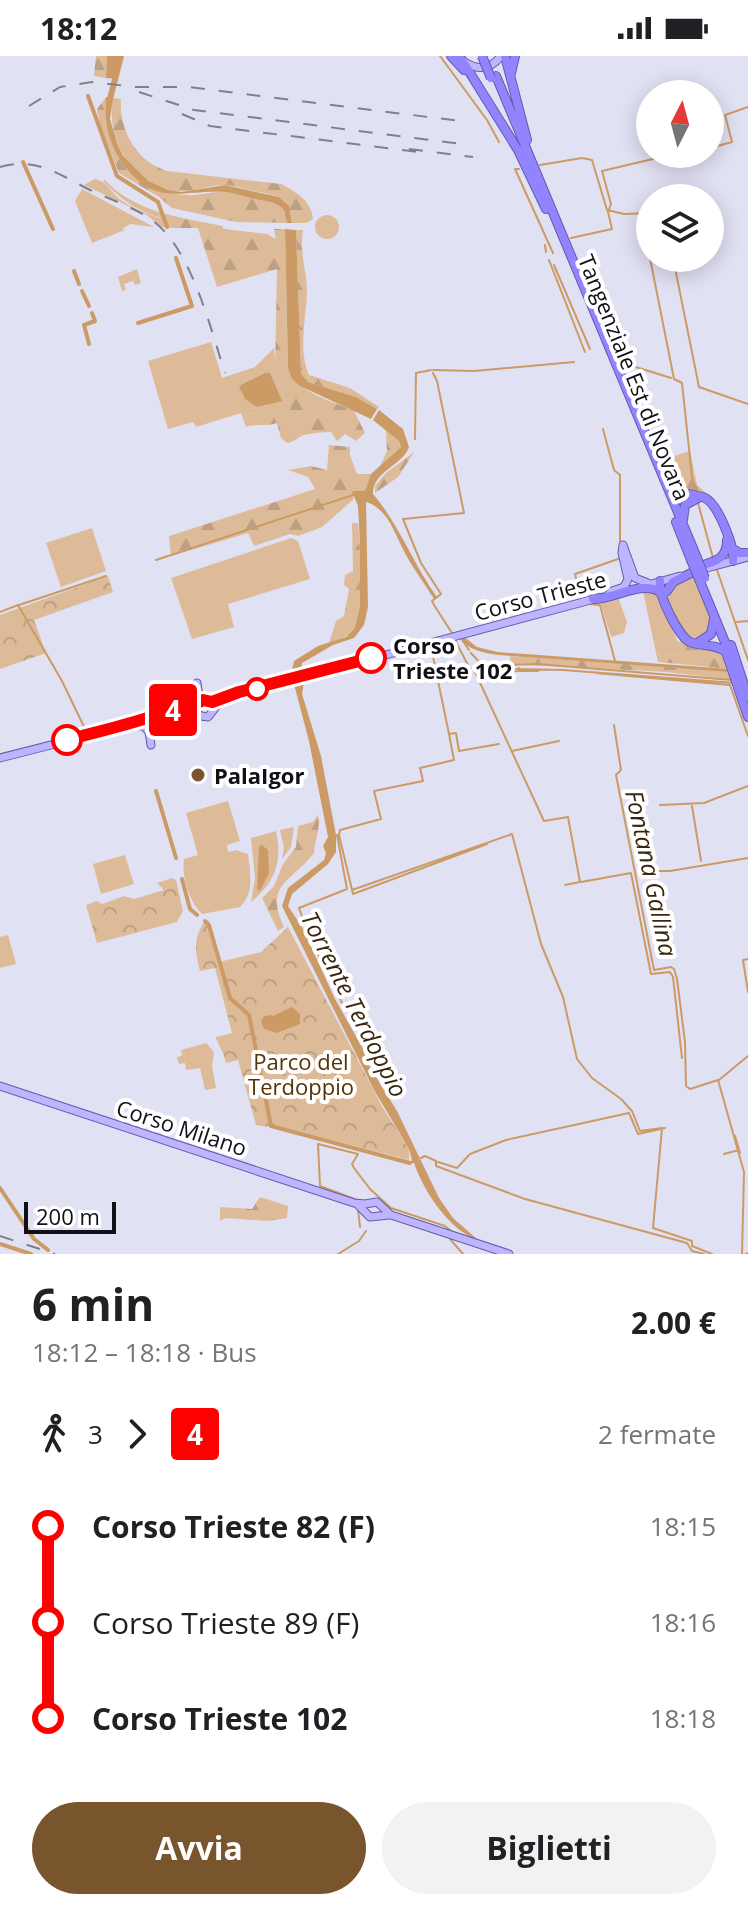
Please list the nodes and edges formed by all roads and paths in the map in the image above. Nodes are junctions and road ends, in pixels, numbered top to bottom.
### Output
1 (451, 56) edge
2 (459, 56) edge
3 (485, 56) edge
4 (503, 56) edge
5 (515, 56) edge
6 (511, 78) junction
7 (478, 86) junction
8 (549, 209) junction
9 (658, 465) junction
10 (706, 498) junction
11 (623, 545) junction
12 (692, 546) junction
13 (730, 550) junction
14 (748, 555) edge
15 (733, 561) junction
16 (695, 565) junction
17 (677, 577) joint
18 (702, 578) junction
19 (656, 582) junction
20 (634, 588) junction
21 (664, 592) junction
22 (607, 596) junction
23 (593, 599) junction
24 (709, 603) junction
25 (689, 642) junction
26 (735, 666) junction
27 (741, 687) junction
28 (748, 697) edge
29 (748, 716) edge
30 (160, 720) junction
31 (150, 728) junction
32 (0, 758) edge
33 (0, 1086) edge
34 (367, 1208) junction
35 (380, 1212) junction
36 (509, 1254) edge

1 - 7 highway
2 - 4 main road
2 - 7 highway
3 - 8 highway, Tangenziale Est di Novara, bridge
4 - 6 highway
5 - 6 highway
6 - 8 highway
7 - 8 highway
8 - 9 highway, Tangenziale Est di Novara
8 - 16 highway, Tangenziale Est di Novara
9 - 10 highway
9 - 12 highway, Tangenziale Est di Novara
10 - 12 highway
10 - 13 highway
11 - 19 main road
11 - 20 main road
11 - 22 main road
12 - 16 highway, Tangenziale Est di Novara
13 - 14 highway
13 - 15 highway
13 - 16 highway
14 - 15 main road
15 - 16 main road
16 - 17 highway
16 - 18 highway, Tangenziale Est di Novara, bridge
16 - 21 highway
17 - 19 main road, Corso Trieste
18 - 24 highway, Tangenziale Est di Novara
18 - 26 highway, Tangenziale Est di Novara
19 - 20 main road, Corso Trieste
19 - 21 highway
20 - 22 main road, Corso Trieste
21 - 23 highway
21 - 25 highway
22 - 23 main road, Corso Trieste
23 - 30 main road, Corso Trieste
24 - 25 highway
24 - 26 highway, Tangenziale Est di Novara
25 - 26 highway
26 - 27 highway, Tangenziale Est di Novara
27 - 28 highway, Tangenziale Est di Novara
27 - 29 highway, Tangenziale Est di Novara
30 - 31 main road, Corso Trieste
30 - 31 main road
31 - 32 main road
33 - 34 main road, Corso Milano
34 - 35 main road, Corso Milano
34 - 35 main road, Corso Milano
35 - 36 main road, Corso Milano

